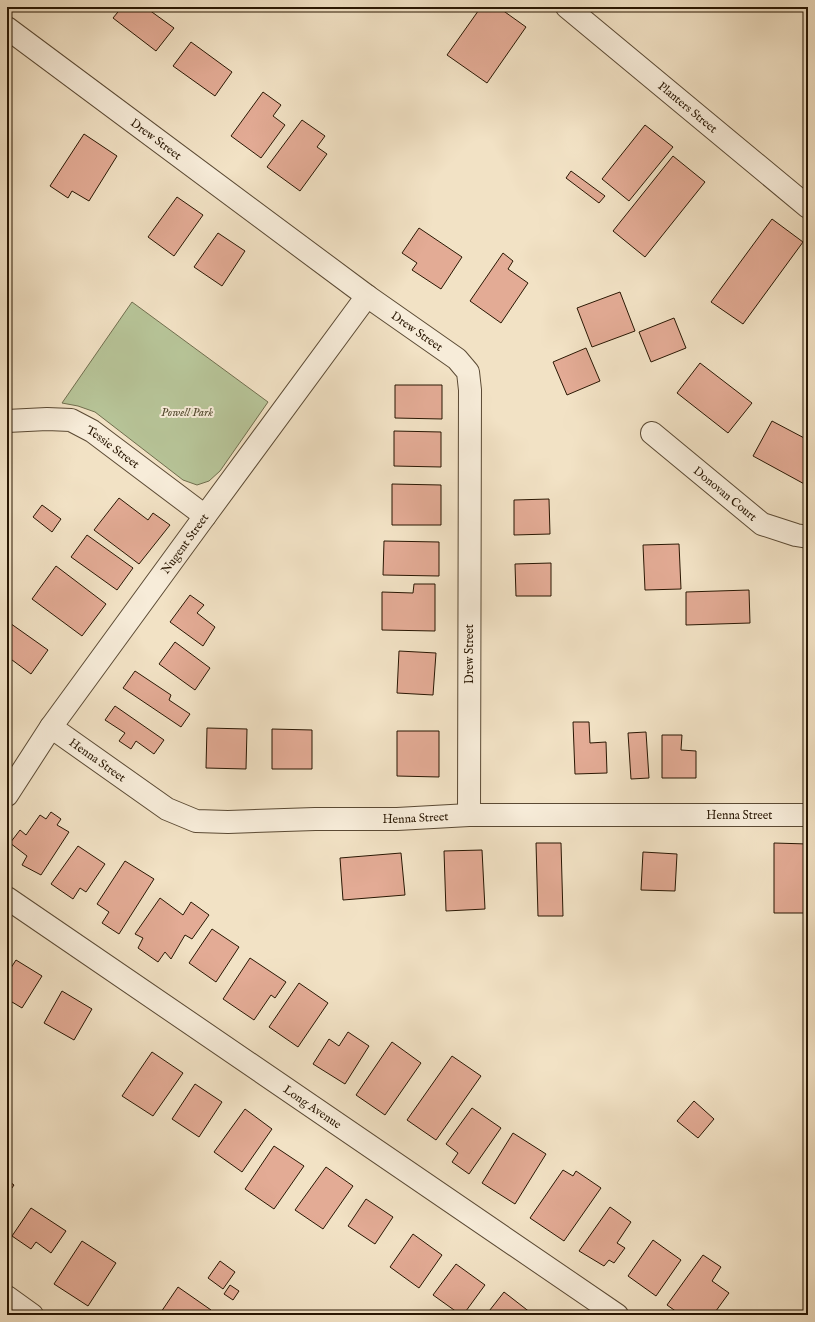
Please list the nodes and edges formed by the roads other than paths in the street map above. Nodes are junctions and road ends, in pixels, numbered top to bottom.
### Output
1 (567, 7) edge
2 (7, 28) edge
3 (808, 207) edge
4 (367, 296) junction
5 (7, 421) edge
6 (652, 433) dead end
7 (205, 516) junction
8 (808, 537) edge
9 (51, 727) junction
10 (7, 795) edge
11 (808, 815) edge
12 (469, 816) junction
13 (7, 898) edge
14 (7, 1297) edge
15 (32, 1315) edge
16 (617, 1315) edge

1 - 3 street, Planters Street
2 - 4 street, Drew Street
4 - 7 street, Nugent Street
4 - 12 street, Drew Street
5 - 7 street, Tessie Street
6 - 8 street, Donovan Court
7 - 9 street, Nugent Street
9 - 10 street, Nugent Street
9 - 12 street, Henna Street
11 - 12 street, Henna Street
13 - 16 street, Long Avenue
14 - 15 street

